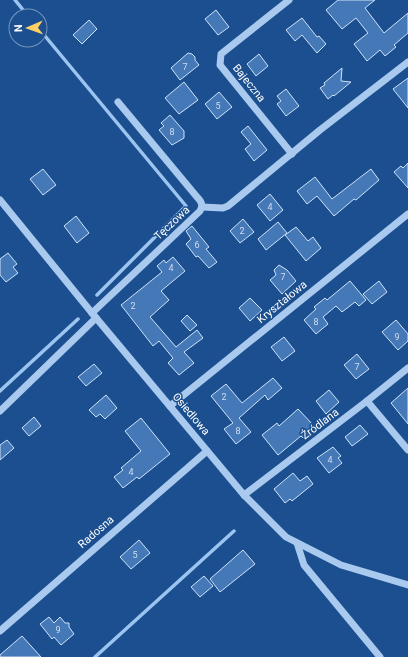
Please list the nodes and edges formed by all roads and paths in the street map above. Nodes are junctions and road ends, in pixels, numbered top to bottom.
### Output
1 (289, 0) edge
2 (408, 62) edge
3 (118, 102) dead end
4 (292, 154) junction
5 (0, 200) edge
6 (202, 207) junction
7 (408, 214) edge
8 (94, 316) junction
9 (408, 368) edge
10 (367, 401) junction
11 (170, 406) junction
12 (0, 410) edge
13 (408, 450) edge
14 (207, 451) junction
15 (244, 496) junction
16 (298, 543) junction
17 (408, 585) edge
18 (0, 631) edge
19 (380, 657) edge

1 - 4 street, Bajeczna
2 - 4 street
3 - 6 street, Tęczowa
4 - 6 street
5 - 8 street, Osiedlowa
6 - 8 street, Tęczowa
7 - 11 street, Kryształowa
8 - 11 street, Osiedlowa
8 - 12 street
9 - 10 street, Źródlana
10 - 13 street
10 - 15 street, Źródlana
11 - 14 street, Osiedlowa
14 - 15 street, Osiedlowa
14 - 18 street, Radosna
15 - 16 street, Osiedlowa
16 - 17 street, Osiedlowa
16 - 19 street

